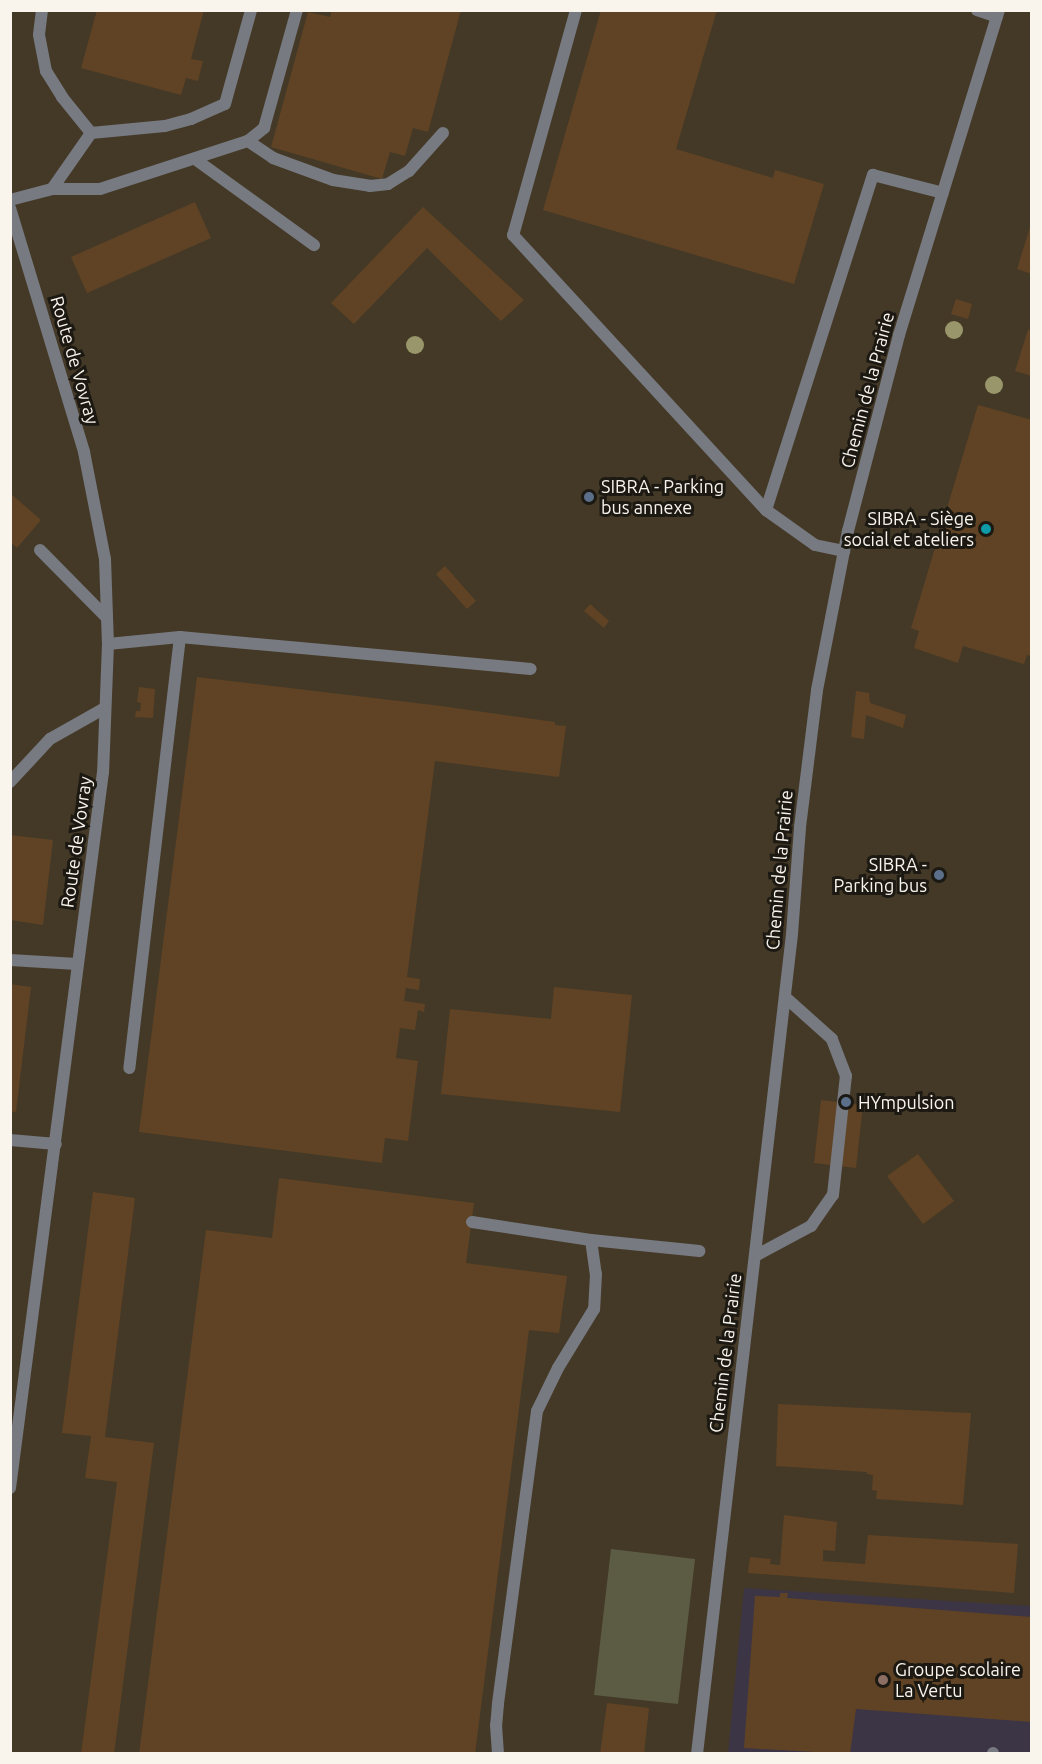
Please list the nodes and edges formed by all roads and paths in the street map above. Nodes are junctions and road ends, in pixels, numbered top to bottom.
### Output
1 (42, 10) edge
2 (251, 10) edge
3 (297, 10) edge
4 (576, 10) edge
5 (977, 10) edge
6 (998, 14) edge
7 (91, 133) junction
8 (443, 133) dead end
9 (248, 141) junction
10 (195, 159) junction
11 (52, 189) junction
12 (943, 193) junction
13 (10, 200) edge
14 (10, 208) edge
15 (314, 245) dead end
16 (766, 510) junction
17 (40, 550) dead end
18 (844, 551) junction
19 (107, 618) junction
20 (180, 637) junction
21 (108, 644) junction
22 (531, 669) dead end
23 (105, 708) junction
24 (10, 782) edge
25 (10, 960) edge
26 (78, 964) junction
27 (785, 997) junction
28 (129, 1068) dead end
29 (10, 1140) edge
30 (56, 1144) junction
31 (472, 1222) dead end
32 (591, 1240) junction
33 (699, 1251) dead end
34 (755, 1256) junction
35 (10, 1488) edge
36 (498, 1754) edge
37 (697, 1754) edge

1 - 7 street
2 - 7 street
3 - 9 street
4 - 16 street
5 - 6 street
6 - 12 street, Chemin de la Prairie
7 - 11 street
8 - 9 street
9 - 10 street
10 - 11 street
10 - 15 street
11 - 13 street
12 - 16 street
12 - 18 street, Chemin de la Prairie
14 - 19 street, Route de Vovray
16 - 18 street
17 - 19 street
18 - 27 street, Chemin de la Prairie
19 - 21 street, Route de Vovray
20 - 21 street
20 - 22 street
20 - 28 street
21 - 23 street, Route de Vovray
23 - 24 street
23 - 26 street, Route de Vovray
25 - 26 street
26 - 30 street, Route de Vovray
27 - 34 street, Chemin de la Prairie
27 - 34 street
29 - 30 street
30 - 35 street, Route de Vovray
31 - 32 street
32 - 33 street
32 - 36 street
34 - 37 street, Chemin de la Prairie

